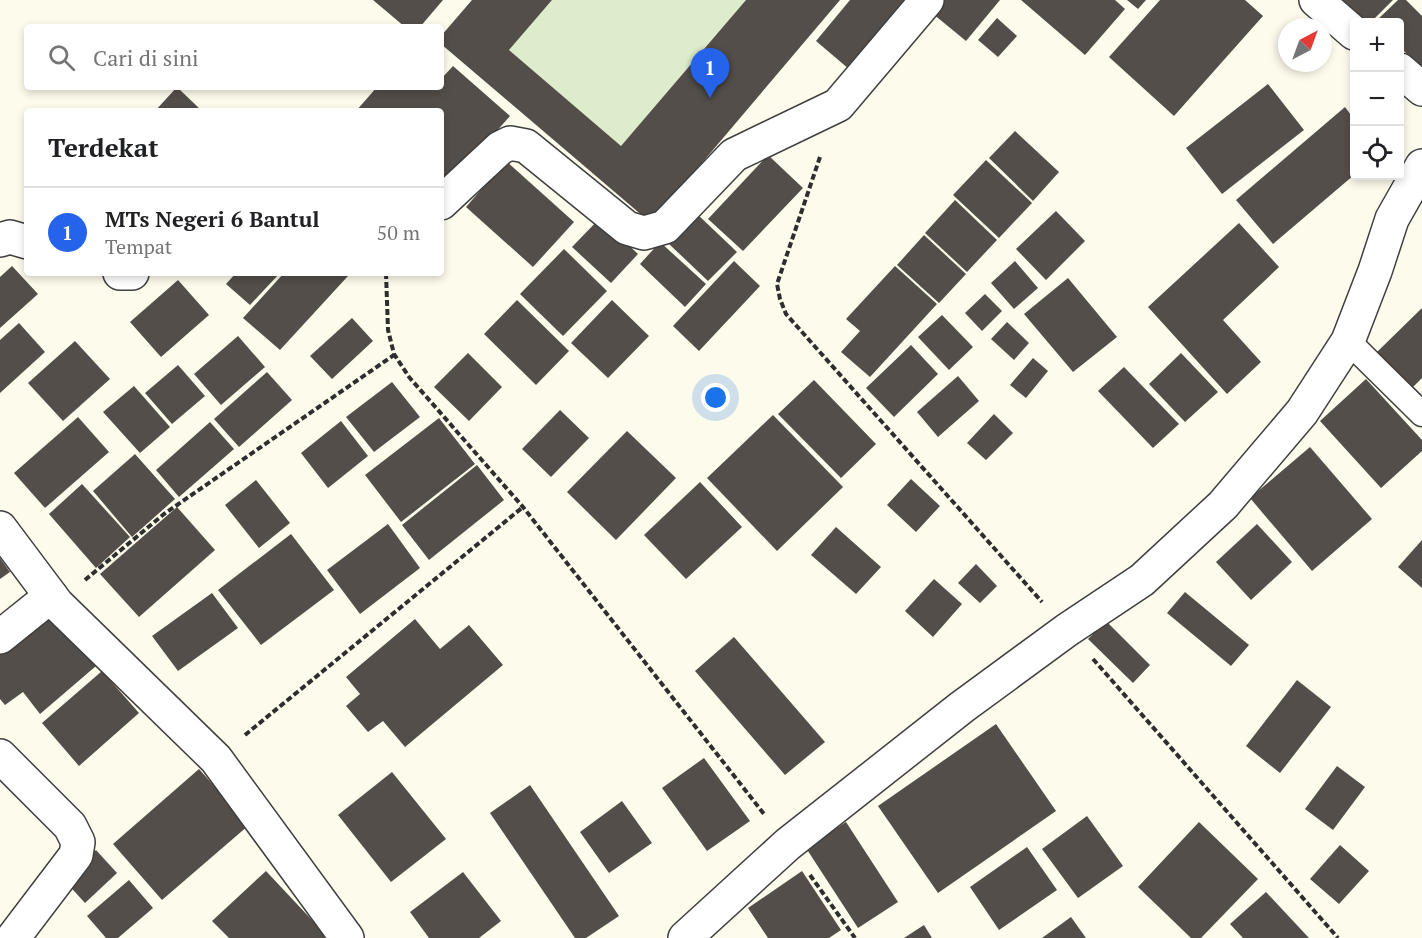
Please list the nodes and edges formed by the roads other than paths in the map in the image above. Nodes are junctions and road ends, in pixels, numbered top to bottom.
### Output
1 (927, 0) edge
2 (1316, 0) edge
3 (1350, 30) edge
4 (1402, 72) edge
5 (1422, 89) edge
6 (1422, 166) edge
7 (444, 200) edge
8 (0, 240) edge
9 (24, 241) edge
10 (1348, 341) junction
11 (1422, 414) edge
12 (0, 528) edge
13 (54, 600) junction
14 (0, 637) edge
15 (0, 756) edge
16 (13, 938) edge
17 (347, 938) edge
18 (686, 938) edge

1 - 7 street
2 - 3 street
4 - 5 street
6 - 10 street
8 - 9 street
10 - 11 lane
10 - 18 street
12 - 13 street
13 - 14 street
13 - 17 street
15 - 16 street

